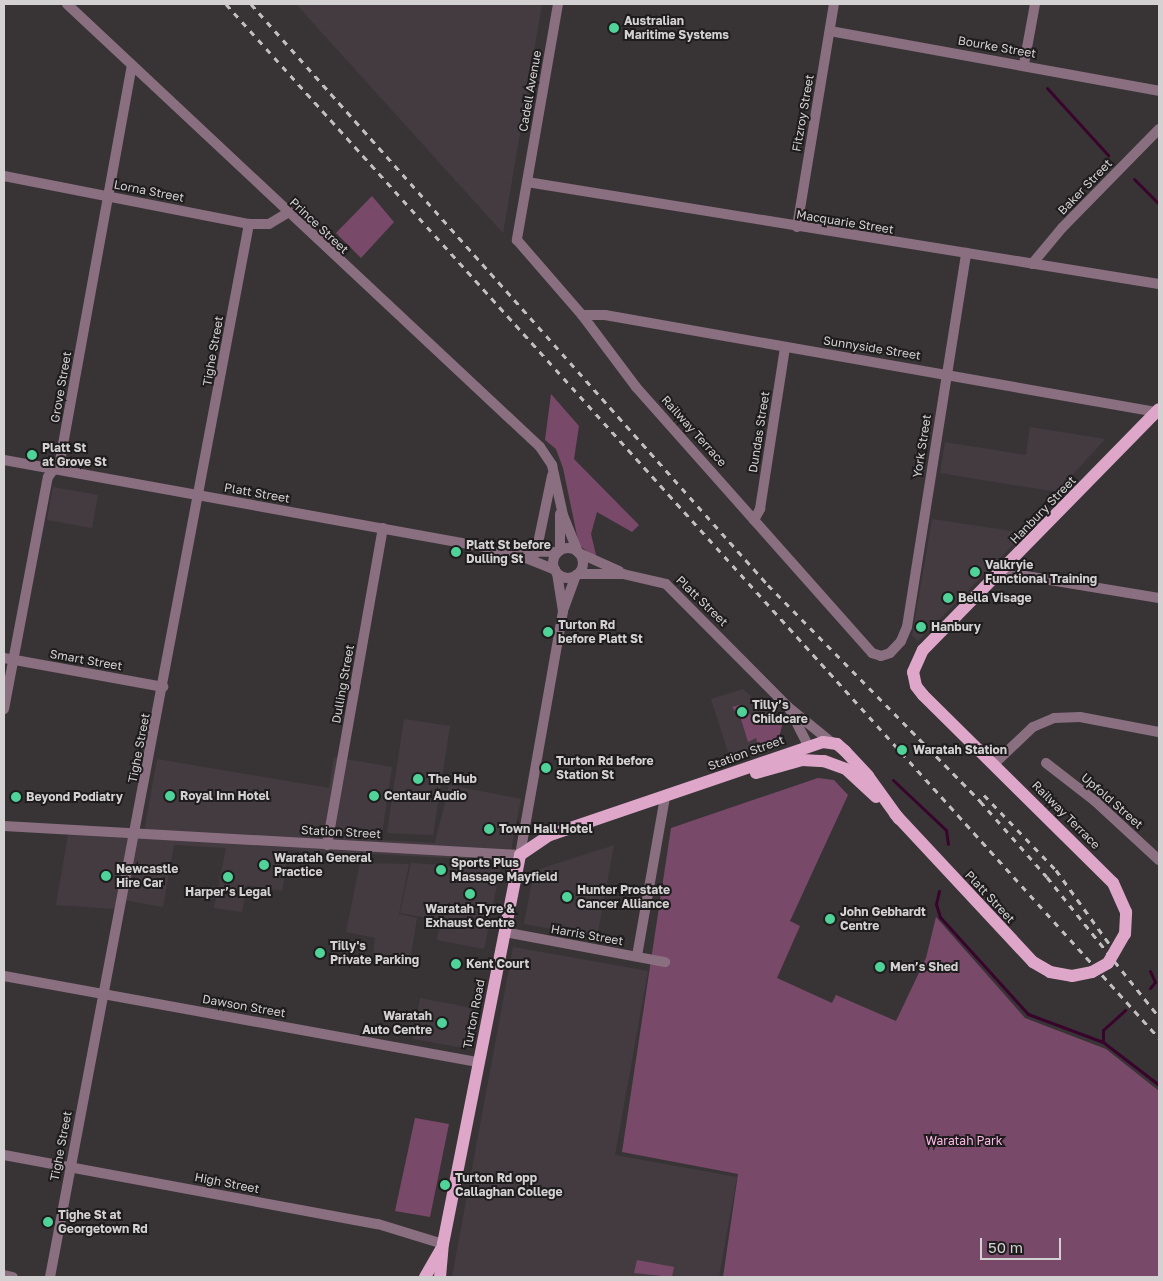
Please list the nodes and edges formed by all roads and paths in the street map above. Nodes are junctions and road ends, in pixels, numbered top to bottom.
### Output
1 (67, 4) edge
2 (558, 4) edge
3 (834, 4) edge
4 (1035, 4) edge
5 (830, 31) junction
6 (1024, 64) junction
7 (132, 66) junction
8 (1159, 91) edge
9 (1159, 129) edge
10 (4, 176) edge
11 (527, 182) junction
12 (108, 195) junction
13 (287, 213) junction
14 (249, 224) junction
15 (797, 227) junction
16 (966, 253) junction
17 (1032, 264) junction
18 (1159, 284) edge
19 (582, 315) junction
20 (785, 347) junction
21 (946, 373) junction
22 (1158, 411) edge
23 (4, 460) edge
24 (552, 467) junction
25 (53, 469) junction
26 (199, 496) junction
27 (561, 508) junction
28 (754, 520) junction
29 (383, 528) junction
30 (506, 551) junction
31 (559, 551) junction
32 (578, 552) junction
33 (536, 553) junction
34 (556, 571) junction
35 (1002, 572) junction
36 (577, 574) junction
37 (630, 575) junction
38 (1159, 598) edge
39 (563, 611) junction
40 (901, 642) joint
41 (8, 659) edge
42 (913, 676) joint
43 (164, 687) junction
44 (788, 707) junction
45 (4, 709) edge
46 (1159, 732) edge
47 (831, 742) junction
48 (808, 745) junction
49 (995, 763) junction
50 (1046, 763) dead end
51 (854, 771) junction
52 (665, 798) junction
53 (4, 826) edge
54 (134, 834) junction
55 (327, 845) junction
56 (520, 855) junction
57 (1159, 860) edge
58 (504, 932) junction
59 (637, 956) junction
60 (665, 962) dead end
61 (4, 976) edge
62 (1072, 976) joint
63 (104, 993) junction
64 (479, 1062) junction
65 (4, 1155) edge
66 (70, 1167) junction
67 (443, 1244) junction
68 (4, 1276) edge
69 (14, 1277) edge
70 (50, 1277) edge
71 (425, 1277) edge
72 (440, 1277) edge

1 - 7 street, Prince Street
2 - 11 street, Cadell Avenue
3 - 5 street, Fitzroy Street
4 - 6 street
5 - 6 street, Bourke Street
5 - 15 street, Fitzroy Street
6 - 8 street, Bourke Street
7 - 12 street, Grove Street
7 - 13 street, Prince Street
9 - 17 street, Baker Street
10 - 12 street, Lorna Street
11 - 15 street, Macquarie Street
11 - 19 street, Railway Terrace
12 - 14 street, Lorna Street
12 - 25 street, Grove Street
13 - 14 street, Lorna Street
13 - 24 street, Prince Street
14 - 26 street, Tighe Street
15 - 16 street, Macquarie Street
16 - 17 street, Macquarie Street
16 - 21 street, York Street
17 - 18 street, Macquarie Street
19 - 20 street, Sunnyside Street
19 - 28 street, Railway Terrace
20 - 21 street, Sunnyside Street
20 - 28 street, Dundas Street
21 - 22 street, Sunnyside Street
21 - 40 street, York Street
22 - 35 main road, Hanbury Street
23 - 25 street, Platt Street
24 - 27 street, Prince Street
24 - 33 street
25 - 26 street, Platt Street
25 - 41 street, Grove Street
26 - 29 street, Platt Street
26 - 43 street, Tighe Street
27 - 31 street, Prince Street
27 - 32 street, Prince Street
28 - 40 street, Railway Terrace
29 - 30 street, Platt Street
29 - 55 street, Dulling Street
30 - 33 street, Platt Street
30 - 34 street, Platt Street
31 - 32 street
31 - 33 street, Platt Street
31 - 34 street
32 - 36 street
32 - 37 street, Platt Street
34 - 36 street
34 - 39 street, Turton Road
35 - 38 street
35 - 42 main road, Hanbury Street
36 - 37 street, Platt Street
36 - 39 street, Turton Road
37 - 44 street, Platt Street
39 - 56 street, Turton Road
41 - 43 street, Smart Street
41 - 45 street, Grove Street
42 - 49 main road, Railway Terrace
43 - 54 street, Tighe Street
44 - 47 street, Platt Street
44 - 48 street, Platt Street
46 - 49 street
47 - 48 main road, Station Street
47 - 51 main road
48 - 51 main road
48 - 52 main road, Station Street
49 - 62 main road, Railway Terrace, bridge
50 - 57 street, Upfold Street
51 - 52 main road, Station Street
51 - 62 main road, Platt Street
52 - 56 main road, Station Street
52 - 59 street
53 - 54 street, Station Street
54 - 55 street, Station Street
54 - 63 street, Tighe Street
55 - 56 street, Station Street
56 - 58 main road, Turton Road
58 - 59 street, Harris Street
58 - 64 main road, Turton Road
59 - 60 street, Harris Street
61 - 63 street, Dawson Street
63 - 64 street, Dawson Street
63 - 66 street, Tighe Street
64 - 67 main road, Turton Road
65 - 66 street, High Street
66 - 67 street, High Street
66 - 70 street, Tighe Street
67 - 71 main road, Turton Road
67 - 72 main road, Turton Road
68 - 69 street

